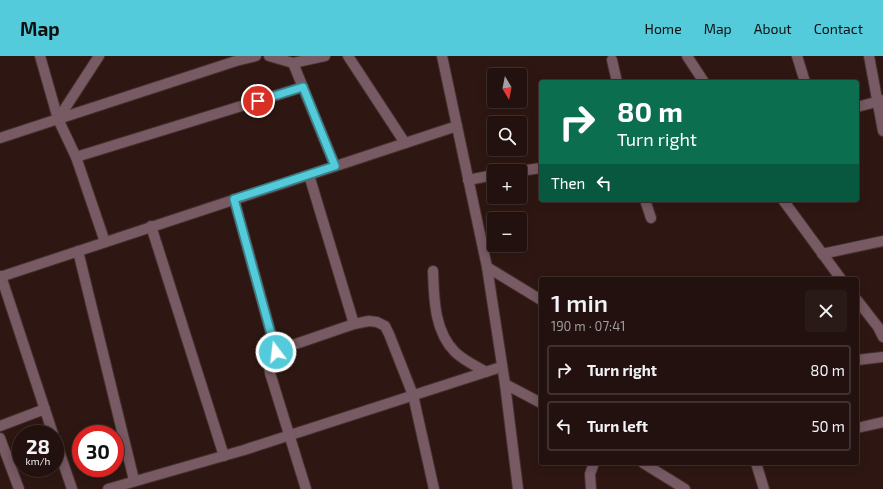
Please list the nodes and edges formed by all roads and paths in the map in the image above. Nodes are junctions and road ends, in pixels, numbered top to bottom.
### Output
1 (40, 56) edge
2 (99, 56) edge
3 (256, 56) edge
4 (269, 56) edge
5 (325, 56) edge
6 (348, 56) edge
7 (442, 56) edge
8 (688, 56) edge
9 (797, 56) edge
10 (869, 56) edge
11 (612, 60) dead end
12 (293, 63) junction
13 (617, 80) edge
14 (703, 80) edge
15 (803, 80) edge
16 (303, 87) junction
17 (880, 101) edge
18 (859, 106) edge
19 (58, 119) junction
20 (457, 126) junction
21 (883, 131) edge
22 (0, 138) edge
23 (406, 143) junction
24 (76, 157) junction
25 (335, 166) junction
26 (539, 168) edge
27 (527, 170) edge
28 (310, 175) junction
29 (487, 176) edge
30 (468, 180) junction
31 (234, 199) junction
32 (646, 202) edge
33 (784, 202) edge
34 (651, 218) dead end
35 (151, 226) junction
36 (883, 241) edge
37 (105, 242) junction
38 (78, 251) junction
39 (822, 254) junction
40 (487, 267) junction
41 (433, 271) dead end
42 (1, 276) edge
43 (839, 277) edge
44 (539, 299) edge
45 (859, 302) edge
46 (354, 324) junction
47 (880, 327) edge
48 (883, 337) edge
49 (276, 352) junction
50 (883, 356) edge
51 (859, 360) edge
52 (501, 367) junction
53 (486, 372) junction
54 (505, 384) junction
55 (413, 395) junction
56 (539, 402) edge
57 (45, 409) junction
58 (883, 422) edge
59 (50, 425) edge
60 (0, 426) edge
61 (859, 428) edge
62 (290, 435) junction
63 (0, 438) edge
64 (224, 456) junction
65 (64, 465) edge
66 (593, 465) edge
67 (646, 465) edge
68 (757, 465) edge
69 (134, 480) junction
70 (19, 489) edge
71 (72, 489) edge
72 (108, 489) edge
73 (306, 489) edge
74 (434, 489) edge
75 (518, 489) edge
76 (591, 489) edge
77 (685, 489) edge
78 (764, 489) edge

1 - 19 street
2 - 19 street
3 - 19 street
4 - 12 street
5 - 12 street
6 - 23 street
7 - 20 street
8 - 14 street
9 - 15 street
10 - 17 street
11 - 13 street
12 - 16 street
16 - 24 street
16 - 25 street
17 - 18 street
17 - 21 street
19 - 22 street
19 - 24 street
20 - 23 street
20 - 30 street
23 - 25 street
24 - 37 street
25 - 28 street
26 - 27 street
28 - 31 street
28 - 46 street
29 - 30 street
30 - 40 street
31 - 35 street
31 - 49 street
32 - 34 street
33 - 39 street
35 - 37 street
35 - 64 street
36 - 39 street
37 - 38 street
38 - 42 street
38 - 69 street
39 - 43 street
40 - 44 street
40 - 52 street
41 - 53 street
42 - 57 street
45 - 47 street
46 - 49 street
46 - 55 street
47 - 48 street
49 - 62 street
50 - 51 street
52 - 53 street
52 - 54 street
53 - 55 street
54 - 56 street
54 - 75 street
55 - 62 street
55 - 74 street
57 - 59 street
57 - 60 street
58 - 61 street
62 - 64 street
62 - 73 street
63 - 70 street
64 - 69 street
65 - 71 street
66 - 76 street
67 - 77 street
68 - 78 street
69 - 72 street

